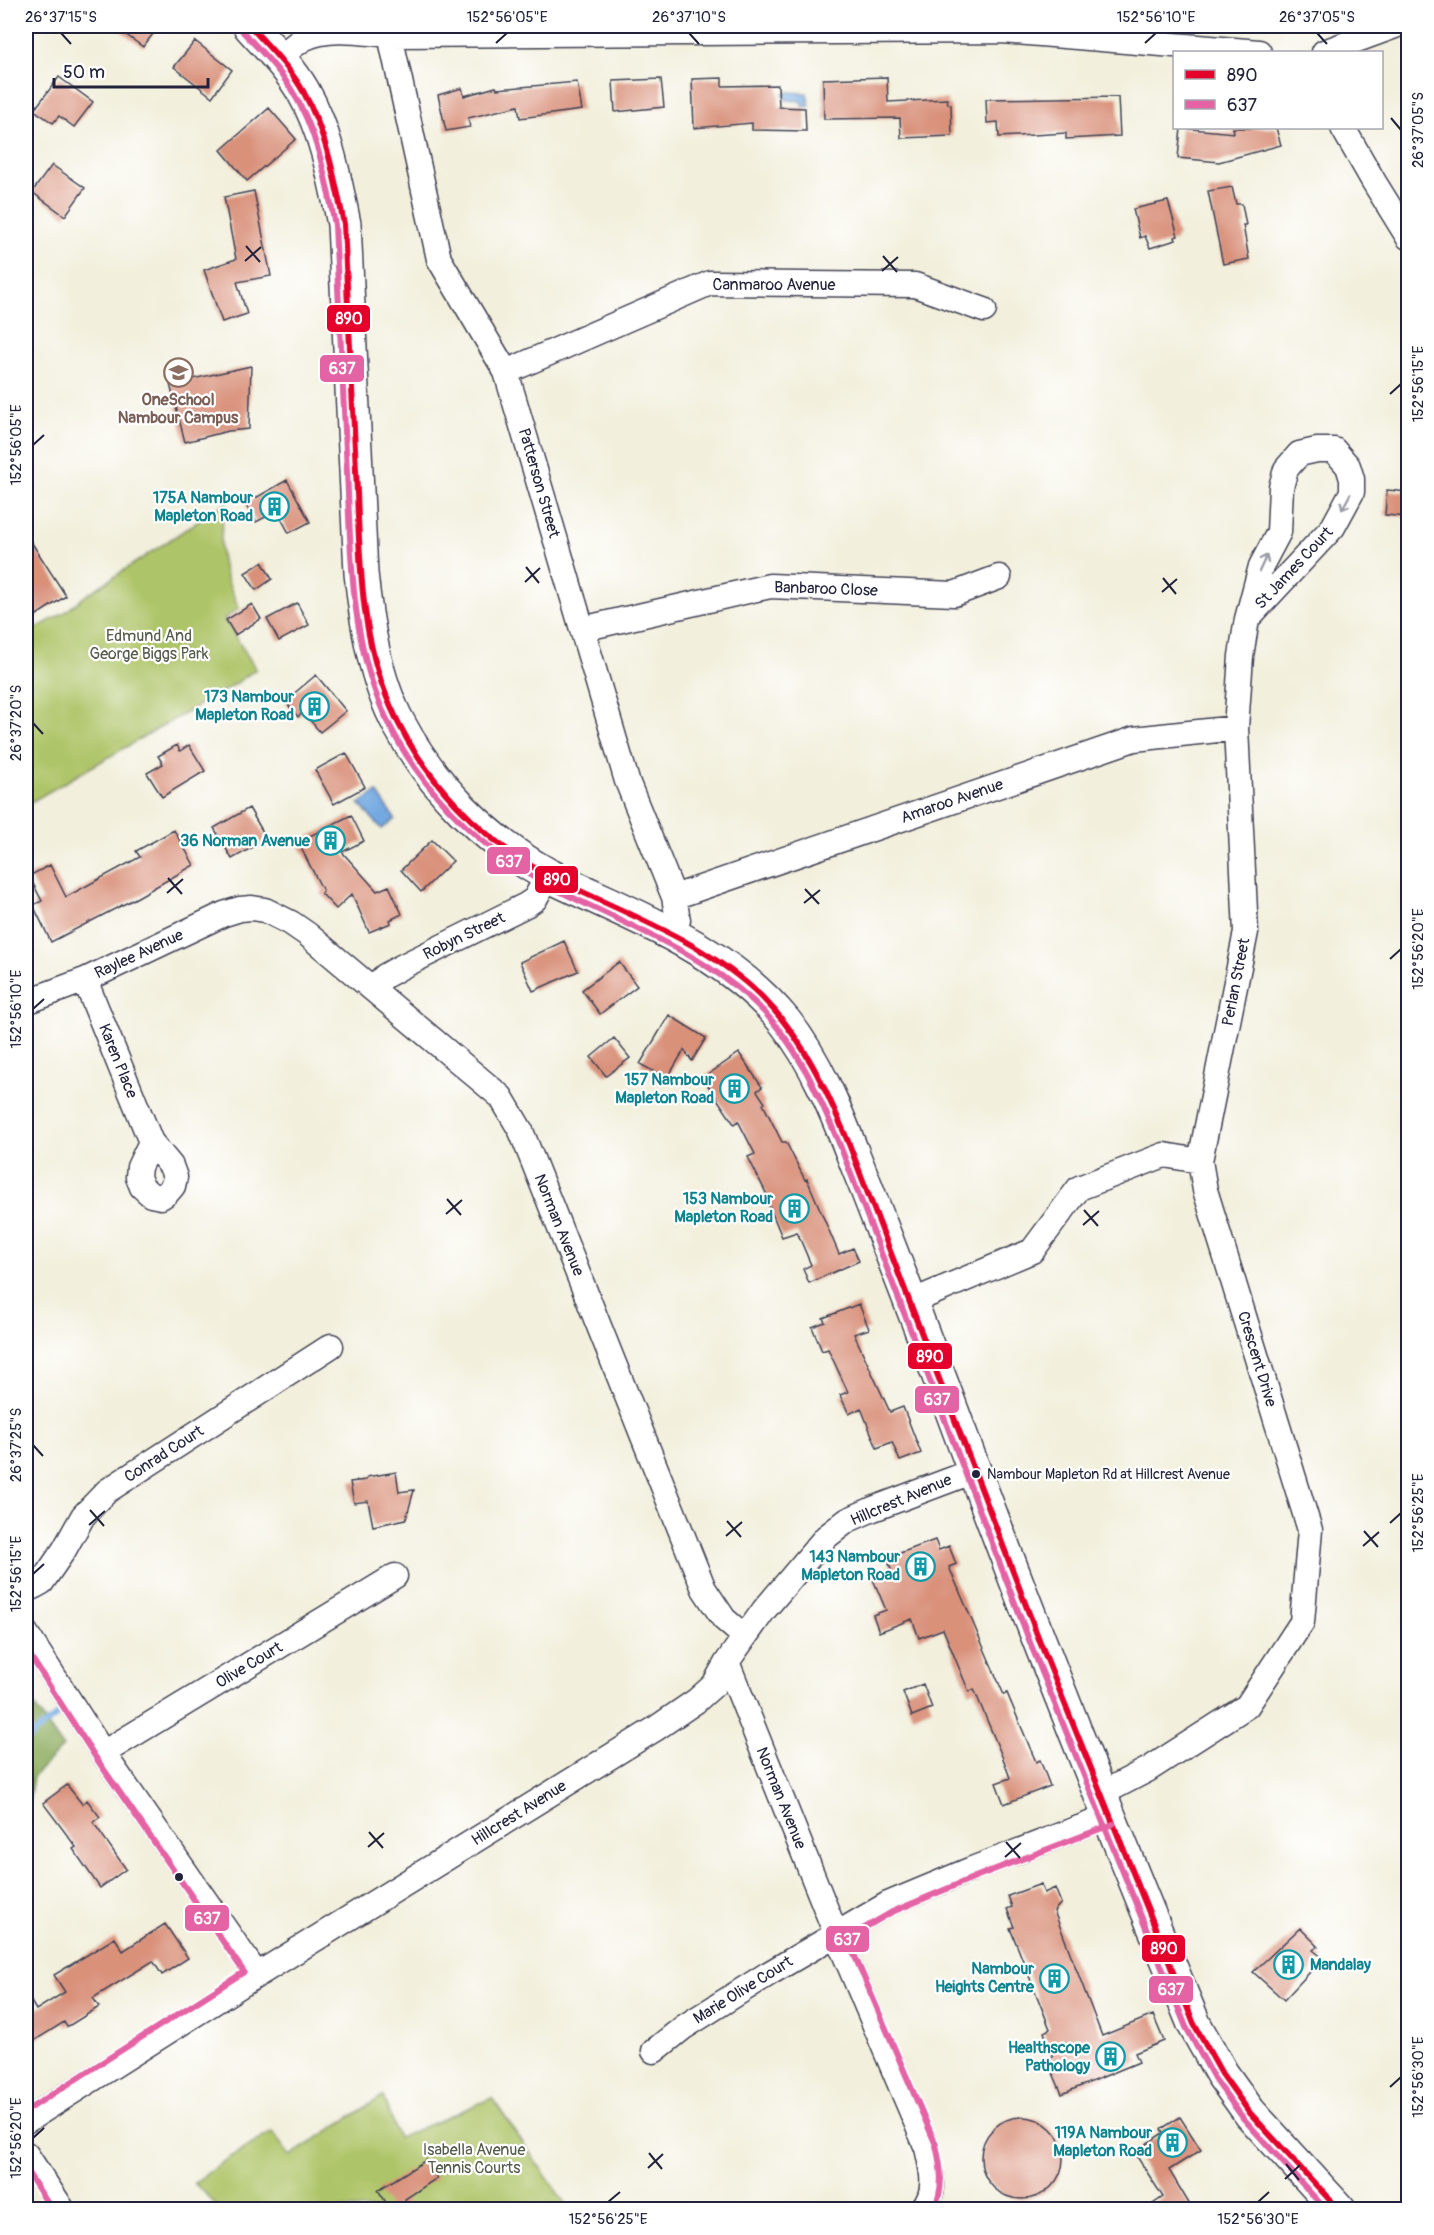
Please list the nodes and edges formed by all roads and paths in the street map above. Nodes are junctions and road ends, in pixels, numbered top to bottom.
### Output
1 (250, 26) edge
2 (1395, 26) edge
3 (390, 35) junction
4 (1247, 51) edge
5 (1327, 51) edge
6 (279, 58) junction
7 (1344, 129) edge
8 (1408, 237) edge
9 (984, 310) dead end
10 (506, 372) junction
11 (999, 577) dead end
12 (1247, 619) junction
13 (582, 629) junction
14 (1236, 728) junction
15 (548, 875) junction
16 (674, 897) junction
17 (252, 908) joint
18 (672, 935) junction
19 (85, 980) junction
20 (372, 988) junction
21 (26, 1002) edge
22 (151, 1142) dead end
23 (1200, 1161) junction
24 (911, 1302) junction
25 (331, 1346) dead end
26 (974, 1471) junction
27 (395, 1576) dead end
28 (26, 1592) edge
29 (26, 1633) edge
30 (745, 1637) junction
31 (727, 1662) junction
32 (103, 1753) junction
33 (1105, 1805) junction
34 (836, 1934) junction
35 (257, 1975) junction
36 (654, 2051) dead end
37 (26, 2121) edge
38 (26, 2154) edge
39 (63, 2210) edge
40 (922, 2210) edge
41 (1339, 2210) edge

1 - 6 main road
2 - 5 street
3 - 4 street
3 - 6 street
3 - 10 street, Patterson Street
6 - 15 main road
7 - 8 street
9 - 10 street, Canmaroo Avenue
10 - 13 street, Patterson Street
11 - 13 street, Banbaroo Close
12 -> 12 street, St James Court
12 - 14 street, St James Court
13 - 16 street, Patterson Street
14 - 16 street, Amaroo Avenue
14 - 23 street, Perlan Street
15 - 18 main road
15 - 20 street, Robyn Street
16 - 18 street, Patterson Street
17 - 19 street, Raylee Avenue
17 - 20 street, Norman Avenue
18 - 24 main road
19 - 21 street, Raylee Avenue
19 - 22 street, Karen Place
20 - 30 street, Norman Avenue
23 - 24 street
23 - 33 street, Crescent Drive
24 - 26 main road
25 - 28 street, Conrad Court
26 - 30 street, Hillcrest Avenue
26 - 33 main road
27 - 32 street, Olive Court
29 - 32 street
30 - 31 street, Hillcrest Avenue
31 - 34 street, Norman Avenue
31 - 35 street, Hillcrest Avenue
32 - 35 street
33 - 34 street, Crescent Drive
33 - 41 main road
34 - 36 street, Marie Olive Court
34 - 40 street, Norman Avenue
35 - 37 street, Hillcrest Avenue
38 - 39 street

